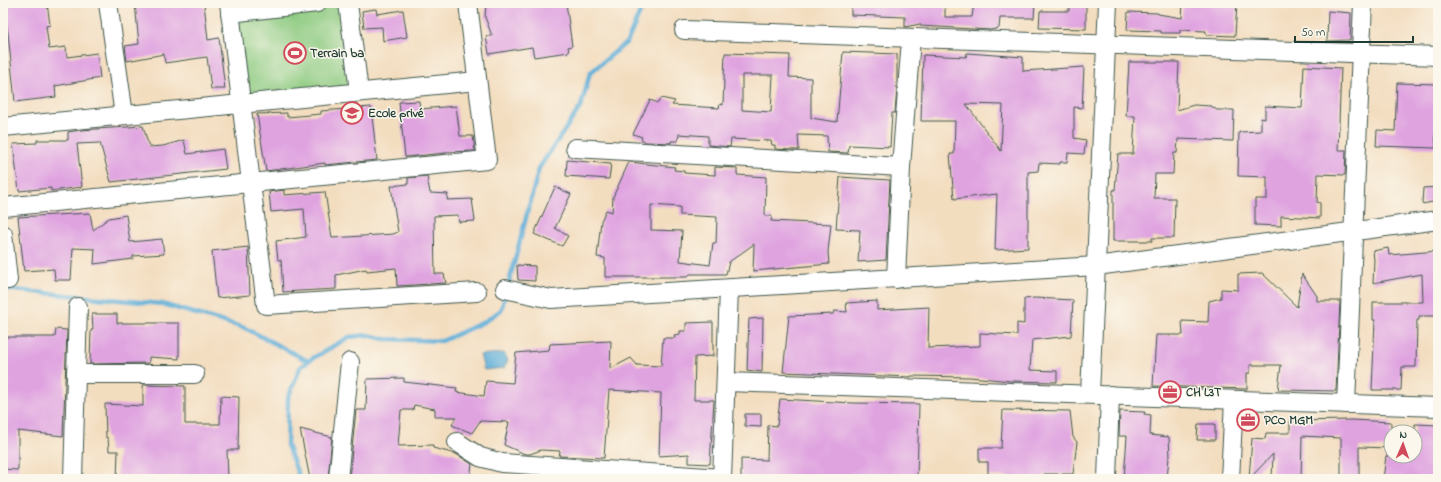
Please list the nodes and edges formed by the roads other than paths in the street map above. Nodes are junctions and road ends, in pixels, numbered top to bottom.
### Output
1 (108, 3) edge
2 (317, 3) edge
3 (348, 3) edge
4 (468, 3) edge
5 (1108, 3) edge
6 (1363, 3) edge
7 (229, 8) edge
8 (684, 30) dead end
9 (911, 39) junction
10 (1106, 45) junction
11 (1361, 53) junction
12 (1438, 56) edge
13 (477, 81) junction
14 (359, 92) junction
15 (241, 104) junction
16 (124, 115) junction
17 (3, 127) edge
18 (575, 148) dead end
19 (901, 167) junction
20 (251, 183) junction
21 (3, 207) edge
22 (1438, 220) edge
23 (1353, 230) junction
24 (3, 234) edge
25 (1096, 266) junction
26 (896, 279) junction
27 (8, 280) dead end
28 (505, 289) dead end
29 (729, 289) junction
30 (477, 292) dead end
31 (78, 307) dead end
32 (350, 362) dead end
33 (76, 374) junction
34 (195, 374) dead end
35 (726, 382) junction
36 (1090, 394) junction
37 (1110, 395) junction
38 (1234, 400) junction
39 (1346, 404) junction
40 (1438, 407) edge
41 (457, 442) dead end
42 (585, 474) edge
43 (722, 478) edge
44 (73, 479) edge
45 (338, 479) edge
46 (1107, 479) edge
47 (1230, 479) edge

1 - 16 street
2 - 7 street
3 - 14 street
4 - 13 street
5 - 10 street
6 - 11 street
7 - 15 street
8 - 9 street
9 - 10 street
9 - 19 street
10 - 11 street
10 - 25 street
11 - 12 street
11 - 23 street
13 - 14 street
13 - 20 street
14 - 15 street
15 - 16 street
15 - 20 street
16 - 17 street
18 - 19 street
19 - 26 street
20 - 21 street
20 - 30 street
22 - 23 street
23 - 25 street
23 - 39 street
24 - 27 street
25 - 26 street
25 - 36 street
26 - 29 street
28 - 29 street
29 - 35 street
31 - 33 street
32 - 45 street
33 - 34 street
33 - 44 street
35 - 36 street
35 - 43 street
36 - 37 street
37 - 38 street
37 - 46 street
38 - 39 street
38 - 47 street
39 - 40 street
41 - 42 street
42 - 43 street

